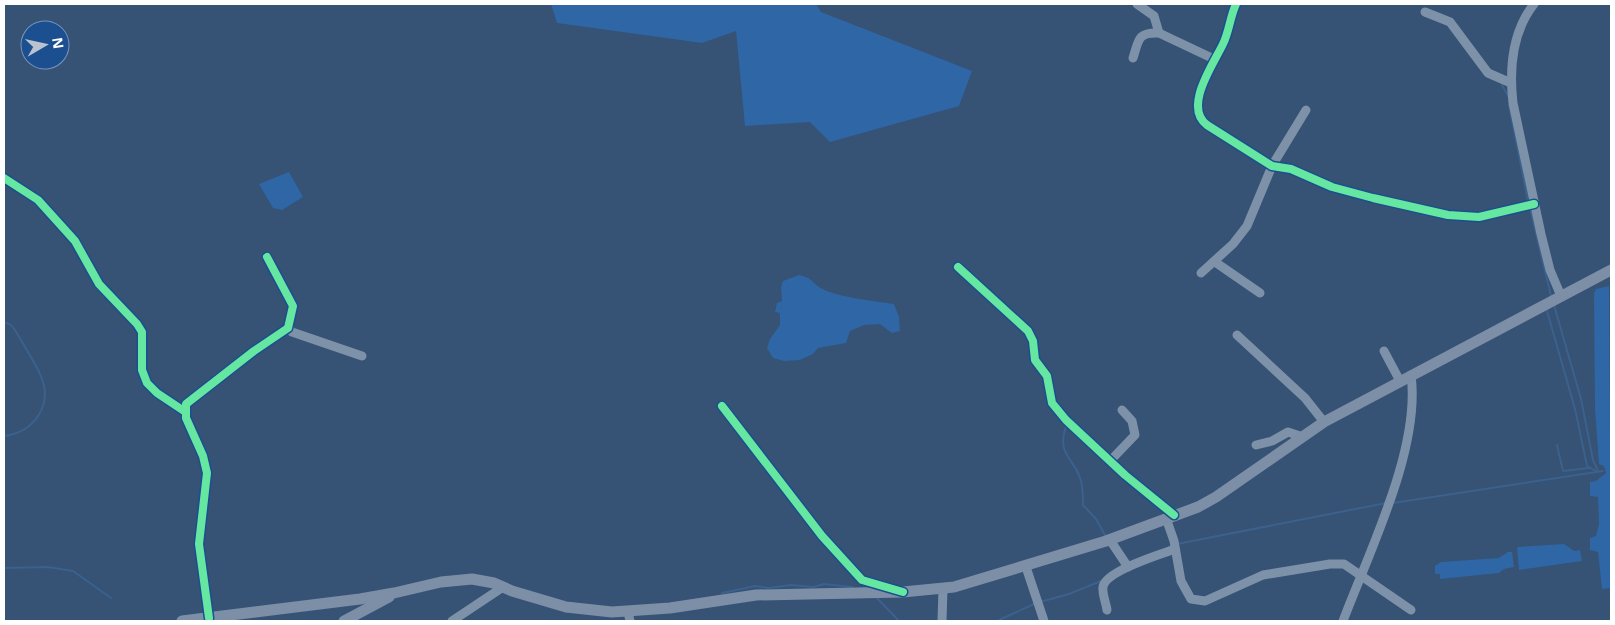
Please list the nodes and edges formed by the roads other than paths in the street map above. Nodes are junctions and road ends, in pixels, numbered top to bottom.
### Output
1 (1137, 4) edge
2 (1236, 4) edge
3 (1534, 4) edge
4 (1425, 12) dead end
5 (1158, 33) junction
6 (1133, 58) dead end
7 (1214, 59) junction
8 (1511, 83) junction
9 (1306, 110) dead end
10 (1272, 166) junction
11 (4, 178) edge
12 (1531, 205) junction
13 (267, 257) dead end
14 (1215, 262) junction
15 (958, 267) dead end
16 (1611, 270) edge
17 (1201, 273) dead end
18 (1260, 293) dead end
19 (1555, 299) junction
20 (288, 328) junction
21 (1237, 335) dead end
22 (1384, 350) dead end
23 (362, 356) dead end
24 (1411, 375) junction
25 (1400, 381) junction
26 (722, 406) dead end
27 (1122, 410) dead end
28 (184, 411) junction
29 (1324, 422) junction
30 (1303, 437) junction
31 (1256, 445) dead end
32 (1111, 460) junction
33 (1169, 517) junction
34 (1108, 540) junction
35 (1174, 545) junction
36 (1026, 566) junction
37 (1128, 566) junction
38 (1361, 574) junction
39 (503, 587) junction
40 (943, 588) junction
41 (904, 592) junction
42 (394, 593) junction
43 (1107, 610) dead end
44 (1411, 610) dead end
45 (629, 617) edge
46 (209, 618) junction
47 (192, 620) edge
48 (182, 621) edge
49 (344, 621) edge
50 (452, 621) edge
51 (942, 621) edge
52 (1044, 621) edge
53 (1344, 621) edge

1 - 5 street
2 - 7 street
3 - 8 street
4 - 8 street
5 - 6 street
5 - 7 street
7 - 10 street
8 - 12 street
9 - 10 street
10 - 12 street
10 - 14 street
11 - 28 street
12 - 19 street
13 - 20 street
14 - 17 street
14 - 18 street
15 - 32 street
16 - 19 main road
19 - 24 main road
20 - 23 street
20 - 28 street
21 - 29 street
22 - 25 street
24 - 25 main road
24 - 38 street
25 - 29 main road
26 - 41 street
27 - 32 street
28 - 46 street
29 - 30 main road
30 - 31 street
30 - 33 main road
32 - 33 street
33 - 34 main road
33 - 35 street
34 - 36 main road
34 - 37 street
35 - 37 street
35 - 38 street
36 - 40 main road
36 - 52 street
37 - 43 street
38 - 44 street
38 - 53 street
39 - 42 main road
39 - 45 main road
39 - 50 street
40 - 41 main road
40 - 51 street
41 - 45 main road
42 - 46 main road
42 - 49 main road
46 - 47 main road
47 - 48 main road

